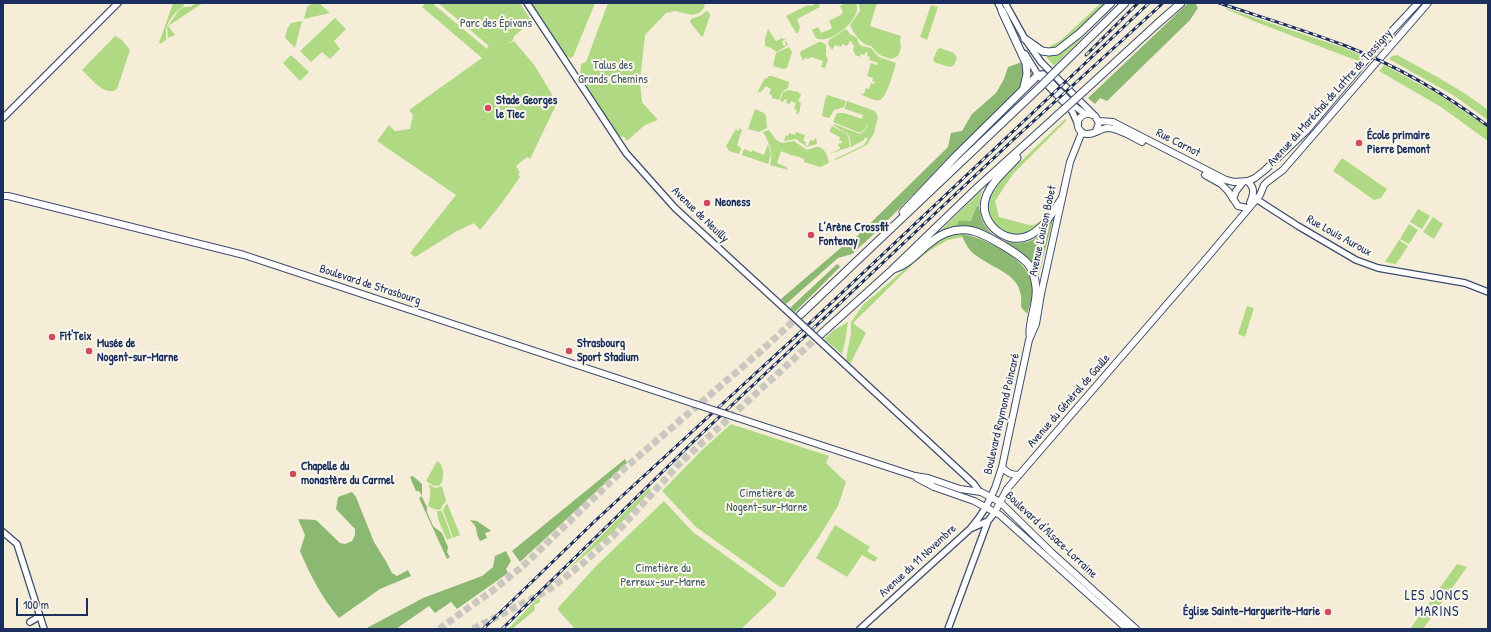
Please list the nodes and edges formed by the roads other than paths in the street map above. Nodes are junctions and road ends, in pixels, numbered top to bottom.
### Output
1 (118, 3) edge
2 (527, 3) edge
3 (998, 3) edge
4 (1005, 3) edge
5 (1111, 3) edge
6 (1125, 3) edge
7 (1181, 3) edge
8 (1418, 3) edge
9 (1428, 3) edge
10 (1002, 11) junction
11 (1025, 39) junction
12 (1038, 75) junction
13 (1021, 92) junction
14 (1085, 114) junction
15 (1094, 115) junction
16 (3, 118) edge
17 (1099, 120) junction
18 (1078, 124) junction
19 (1096, 131) junction
20 (1082, 132) junction
21 (1015, 154) junction
22 (1245, 181) junction
23 (4, 195) edge
24 (1233, 199) junction
25 (1256, 199) junction
26 (1061, 200) junction
27 (1247, 208) junction
28 (898, 221) junction
29 (892, 270) junction
30 (1488, 292) edge
31 (800, 314) tunnel mouth
32 (1156, 316) joint
33 (820, 335) tunnel mouth
34 (1030, 335) junction
35 (720, 412) joint
36 (1002, 467) junction
37 (1018, 475) junction
38 (914, 476) junction
39 (979, 492) junction
40 (991, 496) junction
41 (1000, 502) junction
42 (986, 507) junction
43 (995, 512) junction
44 (988, 521) junction
45 (970, 529) junction
46 (3, 532) edge
47 (40, 616) junction
48 (30, 622) dead end
49 (44, 629) edge
50 (860, 629) edge
51 (948, 629) edge
52 (1127, 629) edge
53 (1136, 629) edge

1 - 16 street
2 - 39 street, Avenue de Neuilly, bridge
3 - 10 street
4 - 11 street
5 - 11 highway
6 - 28 highway, bridge
7 - 21 highway, bridge
8 - 22 main road, Avenue du Maréchal de Lattre de Tassigny
9 - 25 main road, Avenue du Maréchal de Lattre de Tassigny
10 - 12 street
10 - 13 highway
11 - 15 street
12 - 13 highway
12 - 14 street
12 - 18 street
13 - 28 highway
14 - 15 main road
14 - 18 main road
15 - 17 main road
17 - 19 main road
17 - 22 main road, Rue Carnot
18 - 20 main road
19 - 20 main road
19 - 24 main road, Rue Carnot
20 - 26 main road, Avenue Louison Bobet
21 - 26 highway
21 - 29 highway
22 - 24 main road
22 - 27 main road
23 - 35 main road, Boulevard de Strasbourg, bridge
24 - 27 main road, Rue Carnot
25 - 27 main road, Avenue du Maréchal de Lattre de Tassigny
25 - 30 street, Rue Louis Auroux
26 - 34 main road, Avenue Louison Bobet
27 - 32 main road, Avenue du Maréchal de Lattre de Tassigny
28 - 31 highway
29 - 33 highway
29 - 34 highway
32 - 37 main road, Avenue du Général de Gaulle
34 - 36 main road, Boulevard Raymond Poincaré
35 - 38 main road, Boulevard d'Alsace-Lorraine, bridge
36 - 37 main road
36 - 40 main road, Boulevard Raymond Poincaré
37 - 41 main road, Avenue du Général de Gaulle
38 - 39 main road, Boulevard d'Alsace-Lorraine
38 - 42 main road, Boulevard d'Alsace-Lorraine
39 - 40 main road, Boulevard d'Alsace-Lorraine
40 - 41 main road, Boulevard d'Alsace-Lorraine
40 - 42 main road, Boulevard Raymond Poincaré
41 - 43 main road, Avenue du Général de Gaulle
41 - 53 main road, Boulevard d'Alsace-Lorraine
42 - 43 main road, Boulevard d'Alsace-Lorraine
42 - 45 street, Avenue du 11 Novembre
43 - 44 street
43 - 52 main road, Boulevard d'Alsace-Lorraine
44 - 45 street
44 - 51 street
45 - 50 street, Avenue du 11 Novembre
46 - 47 street
47 - 48 street
47 - 49 street

